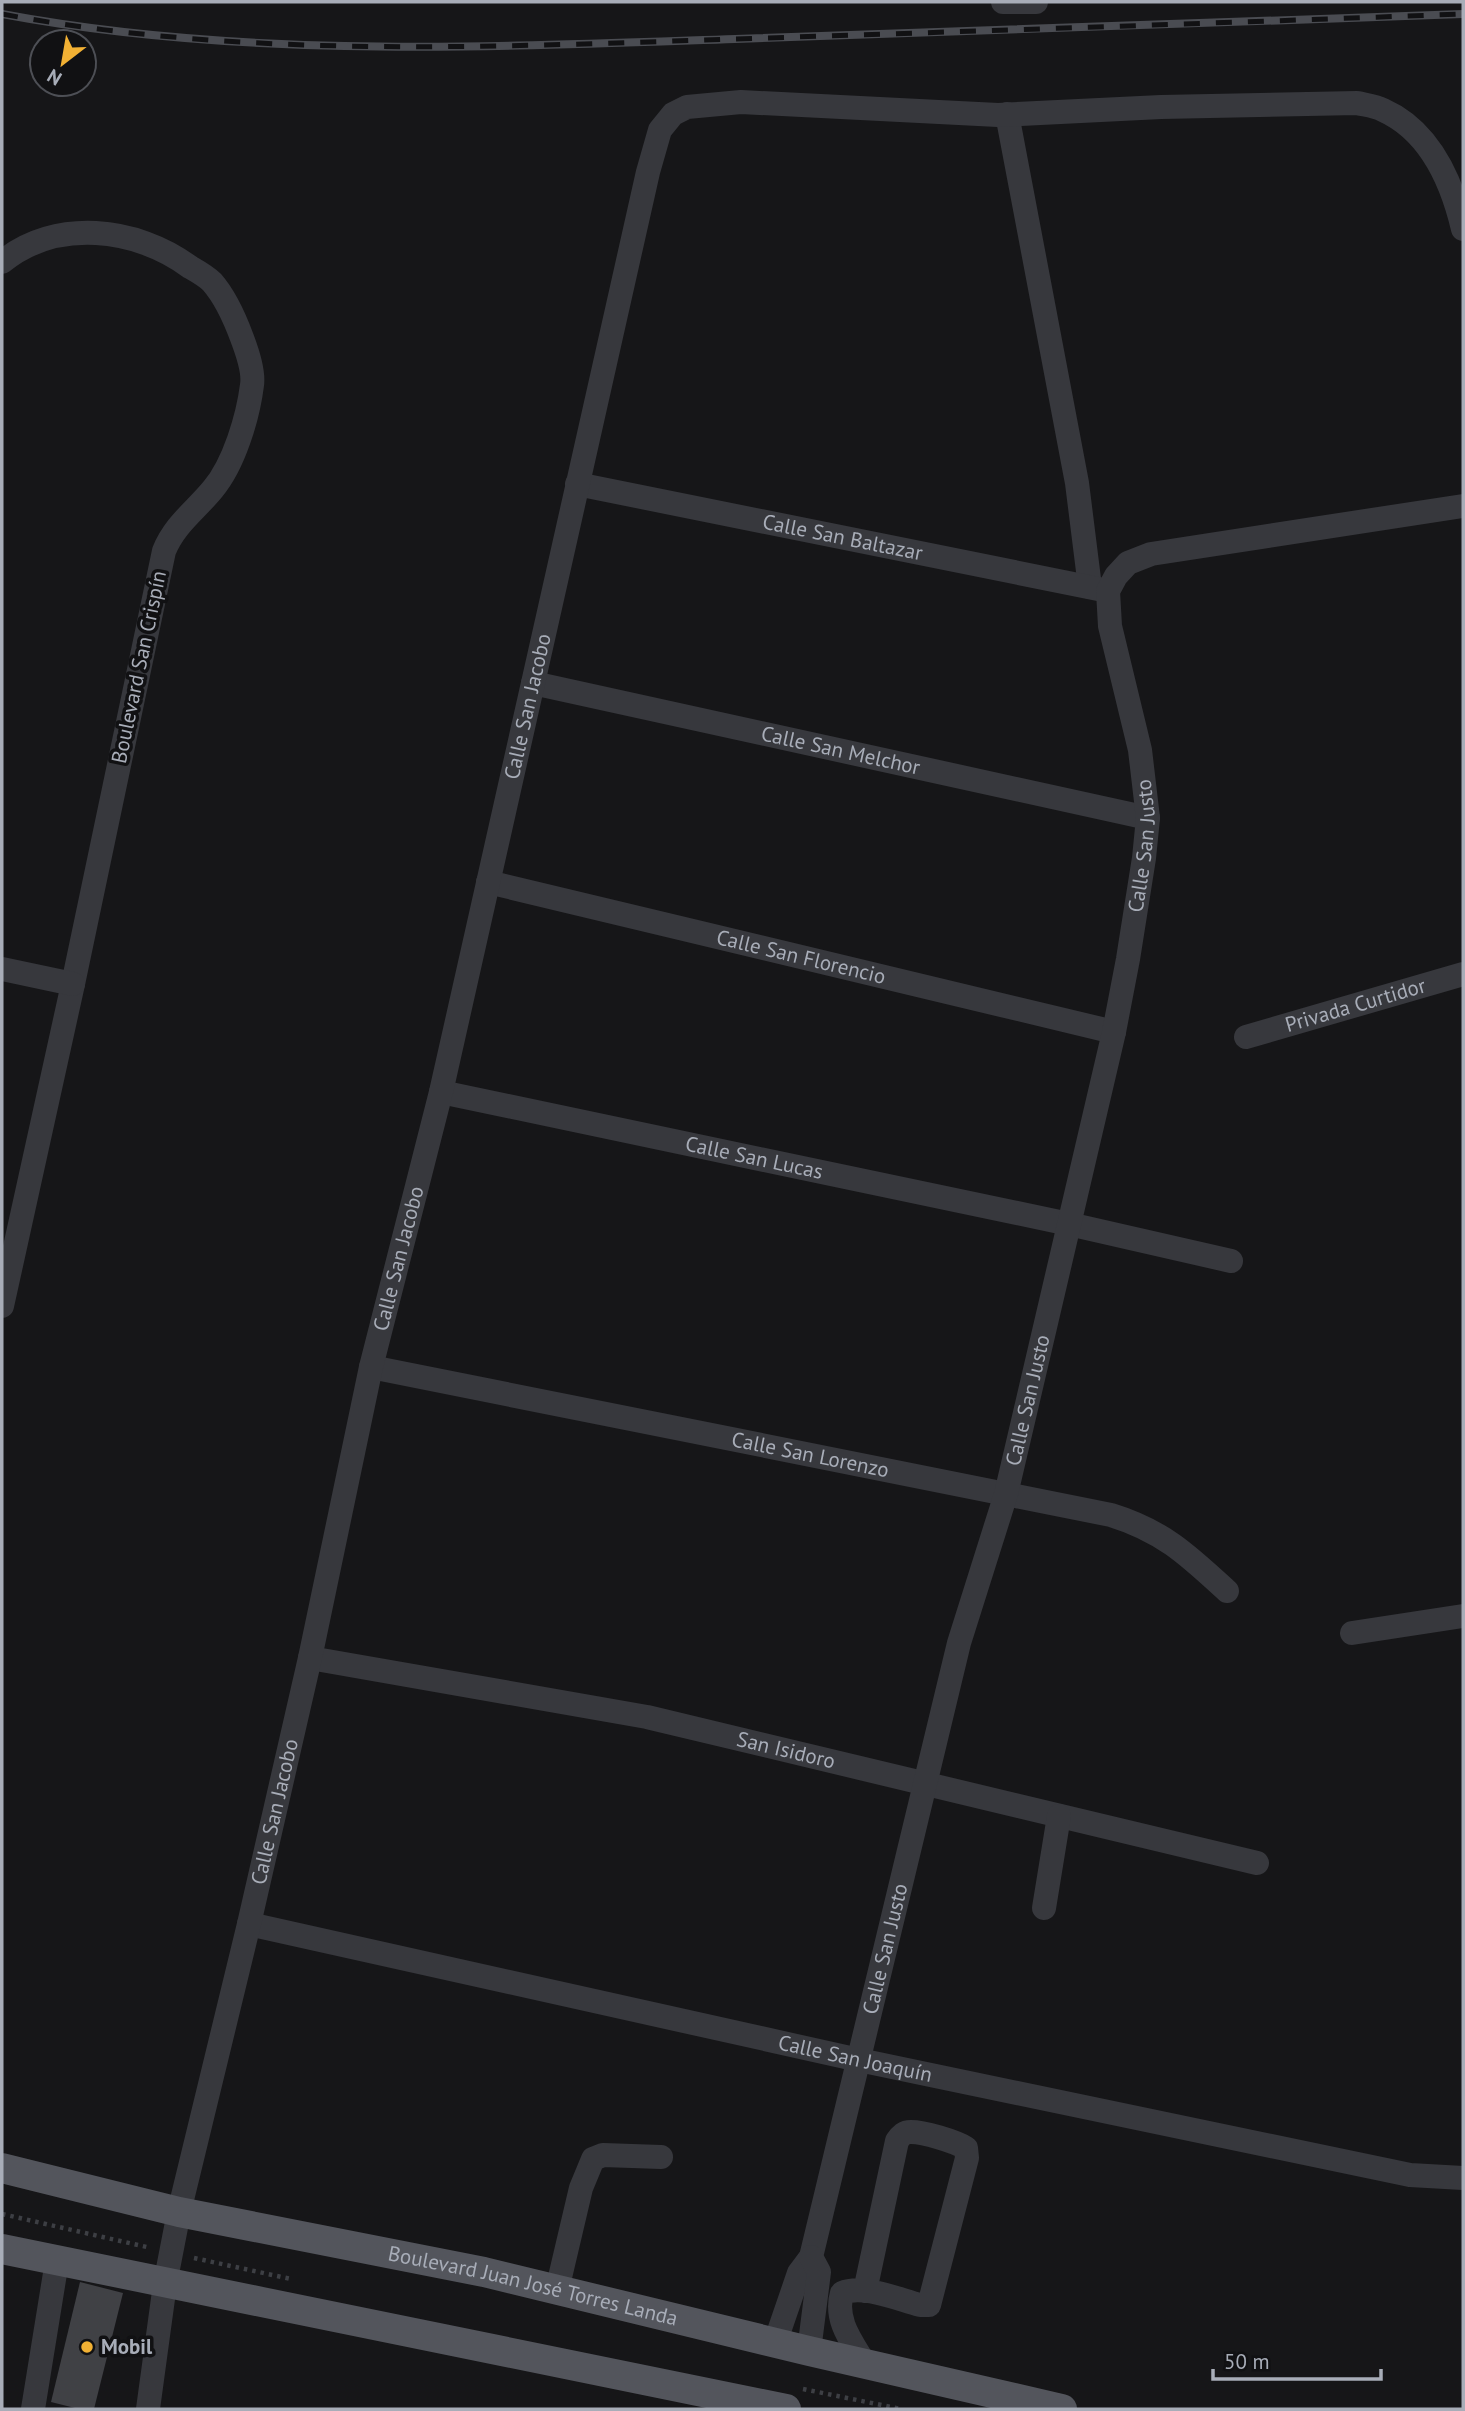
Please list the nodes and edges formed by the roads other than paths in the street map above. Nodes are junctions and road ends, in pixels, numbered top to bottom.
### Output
1 (1003, 2) edge
2 (1036, 2) edge
3 (1007, 114) junction
4 (1463, 229) edge
5 (2, 262) edge
6 (578, 484) junction
7 (1463, 506) edge
8 (1099, 589) junction
9 (533, 683) junction
10 (1148, 817) junction
11 (488, 882) junction
12 (2, 969) edge
13 (1463, 974) edge
14 (74, 984) junction
15 (1114, 1032) junction
16 (1246, 1037) dead end
17 (441, 1092) junction
18 (1069, 1224) junction
19 (1231, 1261) dead end
20 (2, 1306) edge
21 (372, 1367) junction
22 (1006, 1493) junction
23 (1227, 1591) dead end
24 (1463, 1616) edge
25 (1352, 1633) dead end
26 (310, 1658) junction
27 (925, 1784) junction
28 (1059, 1816) junction
29 (1257, 1863) dead end
30 (1044, 1908) dead end
31 (249, 1924) junction
32 (859, 2060) junction
33 (661, 2157) dead end
34 (2, 2168) edge
35 (1463, 2178) edge
36 (179, 2212) junction
37 (2, 2249) edge
38 (811, 2257) junction
39 (57, 2261) junction
40 (165, 2284) junction
41 (557, 2290) junction
42 (865, 2291) junction
43 (775, 2343) junction
44 (809, 2351) junction
45 (865, 2364) junction
46 (33, 2409) edge
47 (148, 2409) edge
48 (782, 2409) edge
49 (1062, 2409) edge

1 - 2 street
3 - 4 street
3 - 6 street, Calle San Jacobo
3 - 8 street, Calle San Justo
5 - 14 street, Boulevard San Crispín
6 - 8 street, Calle San Baltazar
6 - 9 street, Calle San Jacobo
7 - 8 street
8 - 10 street, Calle San Justo
9 - 10 street, Calle San Melchor
9 - 11 street, Calle San Jacobo
10 - 15 street, Calle San Justo
11 - 15 street, Calle San Florencio
11 - 17 street, Calle San Jacobo
12 - 14 street
13 - 16 street, Privada Curtidor
14 - 20 street, Boulevard San Crispín
15 - 18 street, Calle San Justo
17 - 18 street, Calle San Lucas
17 - 21 street, Calle San Jacobo
18 - 19 street, Calle San Lucas
18 - 22 street, Calle San Justo
21 - 22 street, Calle San Lorenzo
21 - 26 street, Calle San Jacobo
22 - 23 street, Calle San Lorenzo
22 - 27 street, Calle San Justo
24 - 25 street
26 - 27 street, San Isidoro
26 - 31 street, Calle San Jacobo
27 - 28 street, San Isidoro
27 - 32 street, Calle San Justo
28 - 29 street, San Isidoro
28 - 30 street
31 - 32 street, Calle San Joaquín
31 - 36 street, Calle San Jacobo
32 - 35 street, Calle San Joaquín
32 - 38 street, Calle San Justo
33 - 41 street
34 - 36 main road, Boulevard Juan José Torres Landa
36 - 40 street, Calle San Jacobo
36 - 41 main road, Boulevard Juan José Torres Landa
37 - 39 main road
38 - 43 street, Calle San Justo
38 - 44 street, Calle San Justo
39 - 40 main road
39 - 46 street
40 - 47 street, Calle San Jacobo
40 - 48 main road
41 - 43 main road, Boulevard Juan José Torres Landa
42 - 42 street
42 - 45 street
43 - 44 main road, Boulevard Juan José Torres Landa
44 - 45 main road, Boulevard Juan José Torres Landa
45 - 49 main road, Boulevard Juan José Torres Landa

